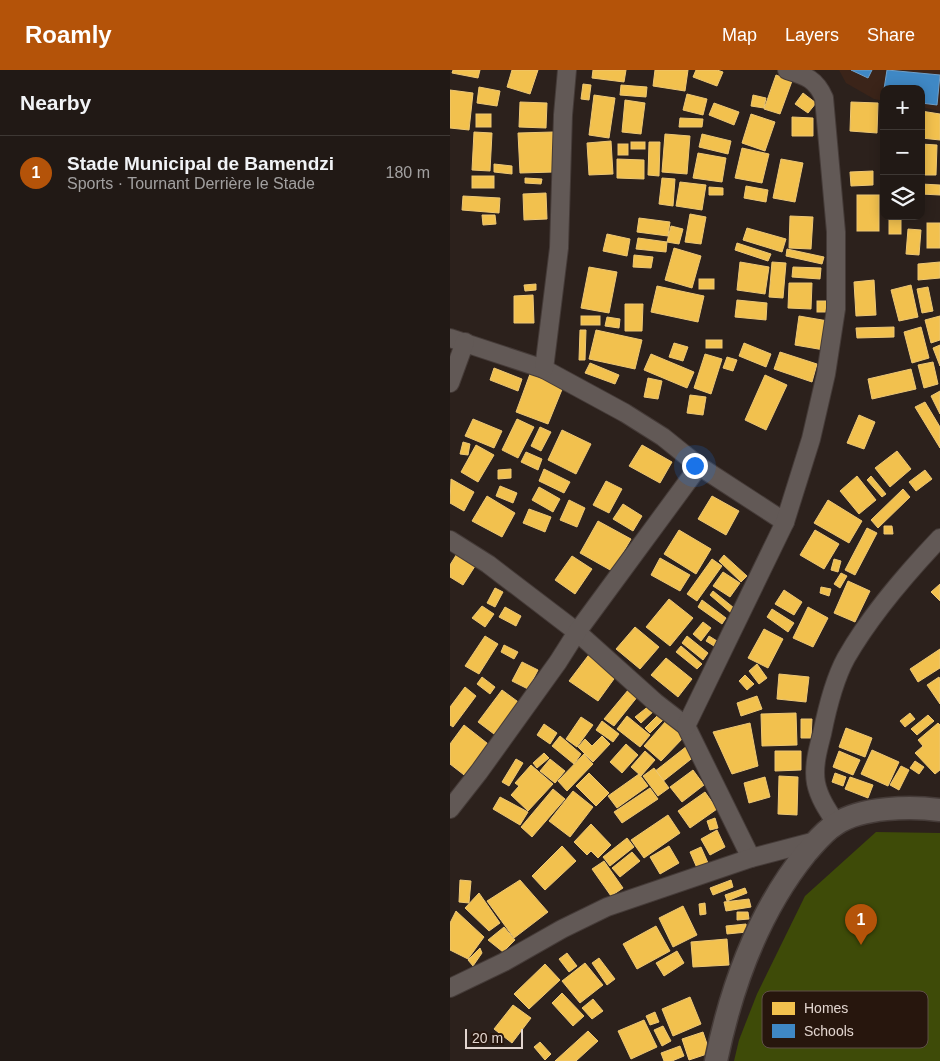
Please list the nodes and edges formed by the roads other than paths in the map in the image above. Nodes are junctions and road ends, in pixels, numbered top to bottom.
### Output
1 (567, 70) edge
2 (787, 70) edge
3 (457, 340) edge
4 (544, 369) junction
5 (450, 383) edge
6 (699, 466) junction
7 (785, 522) junction
8 (940, 538) edge
9 (450, 540) edge
10 (577, 632) junction
11 (686, 726) junction
12 (450, 809) edge
13 (940, 810) edge
14 (836, 823) junction
15 (816, 841) junction
16 (751, 858) junction
17 (450, 988) edge
18 (716, 1061) edge

1 - 4 street
2 - 7 street
3 - 4 street
3 - 5 street
4 - 6 street
6 - 7 street
6 - 10 street
7 - 11 street
8 - 14 street
9 - 10 street
10 - 11 street
10 - 12 street
11 - 16 street
13 - 14 street
14 - 15 street
15 - 16 street
15 - 18 street
16 - 17 street

